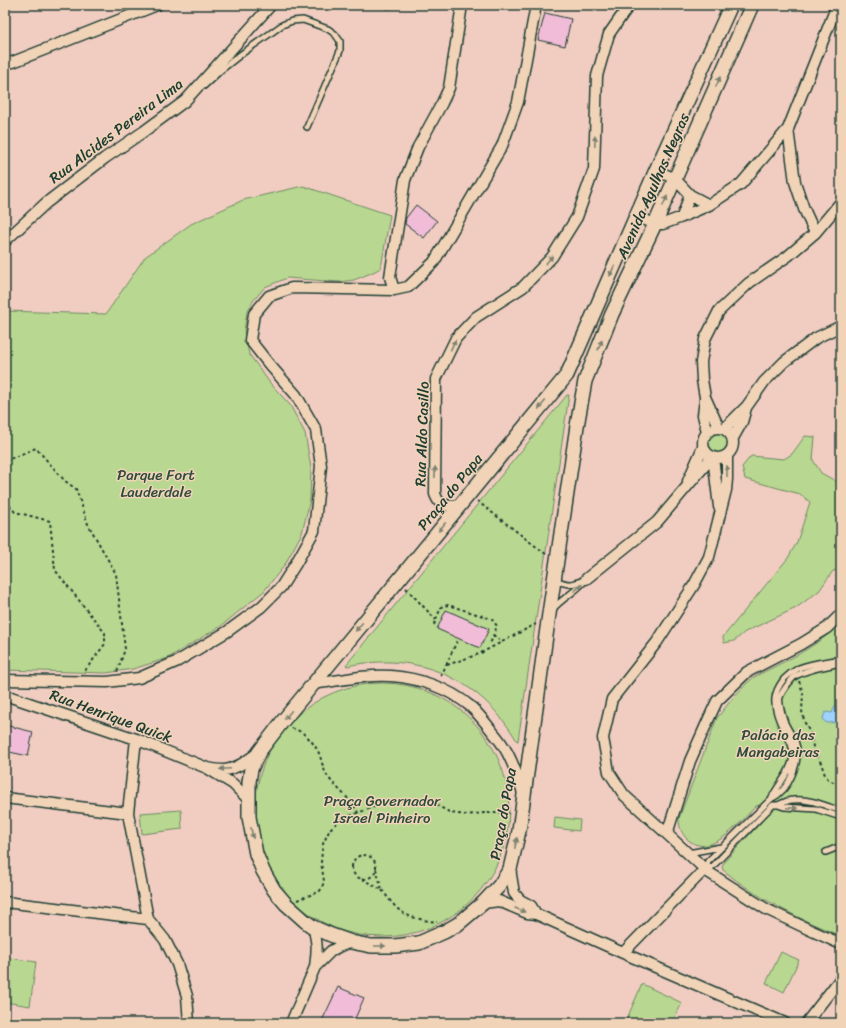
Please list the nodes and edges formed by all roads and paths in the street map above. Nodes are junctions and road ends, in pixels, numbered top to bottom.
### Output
1 (157, 5) edge
2 (271, 5) edge
3 (387, 5) edge
4 (390, 5) edge
5 (462, 5) edge
6 (536, 5) edge
7 (630, 5) edge
8 (731, 5) edge
9 (752, 5) edge
10 (837, 5) edge
11 (5, 62) edge
12 (196, 90) junction
13 (307, 127) dead end
14 (788, 129) junction
15 (656, 170) junction
16 (675, 179) junction
17 (690, 195) junction
18 (841, 202) edge
19 (709, 204) junction
20 (636, 216) junction
21 (682, 217) junction
22 (655, 224) junction
23 (815, 233) junction
24 (5, 241) edge
25 (394, 290) junction
26 (841, 326) edge
27 (567, 375) junction
28 (585, 381) junction
29 (705, 397) junction
30 (747, 406) junction
31 (721, 428) junction
32 (707, 432) junction
33 (733, 438) junction
34 (703, 447) junction
35 (727, 455) junction
36 (713, 457) junction
37 (5, 461) edge
38 (683, 492) junction
39 (5, 501) edge
40 (476, 501) dead end
41 (459, 506) junction
42 (720, 515) junction
43 (548, 556) dead end
44 (586, 579) junction
45 (554, 580) junction
46 (405, 588) dead end
47 (841, 614) edge
48 (544, 618) junction
49 (436, 620) junction
50 (434, 625) dead end
51 (493, 636) junction
52 (457, 641) dead end
53 (502, 642) junction
54 (490, 644) dead end
55 (841, 659) edge
56 (841, 663) edge
57 (447, 665) junction
58 (441, 676) dead end
59 (797, 676) junction
60 (5, 680) edge
61 (78, 681) junction
62 (114, 681) junction
63 (312, 684) junction
64 (5, 695) edge
65 (282, 722) junction
66 (136, 739) junction
67 (259, 752) junction
68 (207, 768) junction
69 (841, 783) edge
70 (524, 795) junction
71 (5, 798) edge
72 (771, 799) junction
73 (249, 800) junction
74 (778, 805) junction
75 (841, 811) edge
76 (128, 813) junction
77 (358, 813) junction
78 (522, 813) junction
79 (841, 817) edge
80 (667, 834) junction
81 (841, 846) edge
82 (721, 847) junction
83 (826, 852) dead end
84 (688, 853) junction
85 (376, 868) junction
86 (510, 869) junction
87 (705, 869) junction
88 (361, 878) junction
89 (382, 890) junction
90 (5, 902) edge
91 (483, 903) junction
92 (286, 904) junction
93 (536, 914) junction
94 (148, 919) junction
95 (438, 922) dead end
96 (313, 927) junction
97 (351, 942) junction
98 (841, 944) edge
99 (623, 953) junction
100 (315, 967) junction
101 (841, 978) edge
102 (5, 1022) edge
103 (16, 1023) edge
104 (189, 1023) edge
105 (292, 1023) edge
106 (785, 1023) edge
107 (806, 1023) edge

1 - 11 street
2 - 12 street, Rua Alcides Pereira Lima
3 - 4 lane
5 - 25 street
6 - 25 street
41 -> 7 street, Rua Aldo Casillo
8 - 15 street, Avenida Agulhas Negras
16 -> 9 street, Avenida Agulhas Negras
10 - 14 street
12 - 13 lane
12 - 24 street, Rua Alcides Pereira Lima
14 - 19 street
14 - 23 street
15 - 16 street
15 - 20 street, Avenida Agulhas Negras
16 - 17 street
22 -> 16 street, Avenida Agulhas Negras
17 - 19 street
17 - 21 street
18 - 23 street
19 - 21 street
20 - 22 street
20 -> 27 street, Avenida Agulhas Negras
21 - 22 street
28 -> 22 street, Avenida Agulhas Negras
23 - 29 street
25 - 62 street
26 - 30 street
27 - 28 street
27 -> 41 street, Praça do Papa
28 - 45 street, Praça do Papa
29 - 31 street
29 - 32 street
30 - 31 street
30 - 33 street
31 - 32 street
31 - 33 street
32 - 34 street
33 - 35 street
34 - 36 street
34 - 38 street
35 - 36 street
42 -> 35 street
36 - 38 street
36 - 42 street
37 - 62 path
38 - 44 street
39 - 61 path
40 - 43 path
41 -> 63 street, Praça do Papa
42 - 80 street
44 - 45 lane
48 -> 44 lane
45 - 48 street, Praça do Papa
46 - 49 path
47 - 80 street
48 - 53 path
48 - 70 street, Praça do Papa
49 - 50 path
49 - 51 path
51 - 53 path
51 - 54 path
52 - 57 path
53 - 57 path
55 - 72 lane
56 - 59 lane
57 - 58 path
59 - 69 path
59 - 72 lane
60 - 61 street
61 - 62 street
63 -> 65 street, Praça do Papa
63 - 70 street
64 - 66 street, Rua Henrique Quick
65 - 67 street, Praça do Papa
65 - 77 path
66 - 68 street, Rua Henrique Quick
66 - 76 street
67 -> 68 street, Rua Henrique Quick
67 - 73 street, Praça do Papa
68 - 73 street, Rua Henrique Quick
70 - 78 street, Praça do Papa
71 - 76 street
72 - 82 lane
73 -> 92 street, Praça do Papa
74 - 75 lane
74 -> 79 lane
74 - 87 lane
76 - 94 street
77 - 78 path
77 - 92 path
86 -> 78 street, Praça do Papa
80 - 84 street
81 - 83 lane
82 - 84 lane
82 - 87 lane
84 - 87 street
85 - 88 path
85 - 88 path
85 - 89 path
86 - 91 street, Praça do Papa
86 - 93 street
87 - 98 street
87 - 99 street
88 - 89 path
89 - 95 path
90 - 94 street
91 -> 93 street
97 -> 91 street, Praça do Papa
92 - 96 street, Praça do Papa
93 - 99 street
94 - 104 street
96 - 97 street, Praça do Papa
96 - 100 street
97 - 100 street
99 - 106 street
100 - 105 street
101 - 107 street
102 - 103 street

